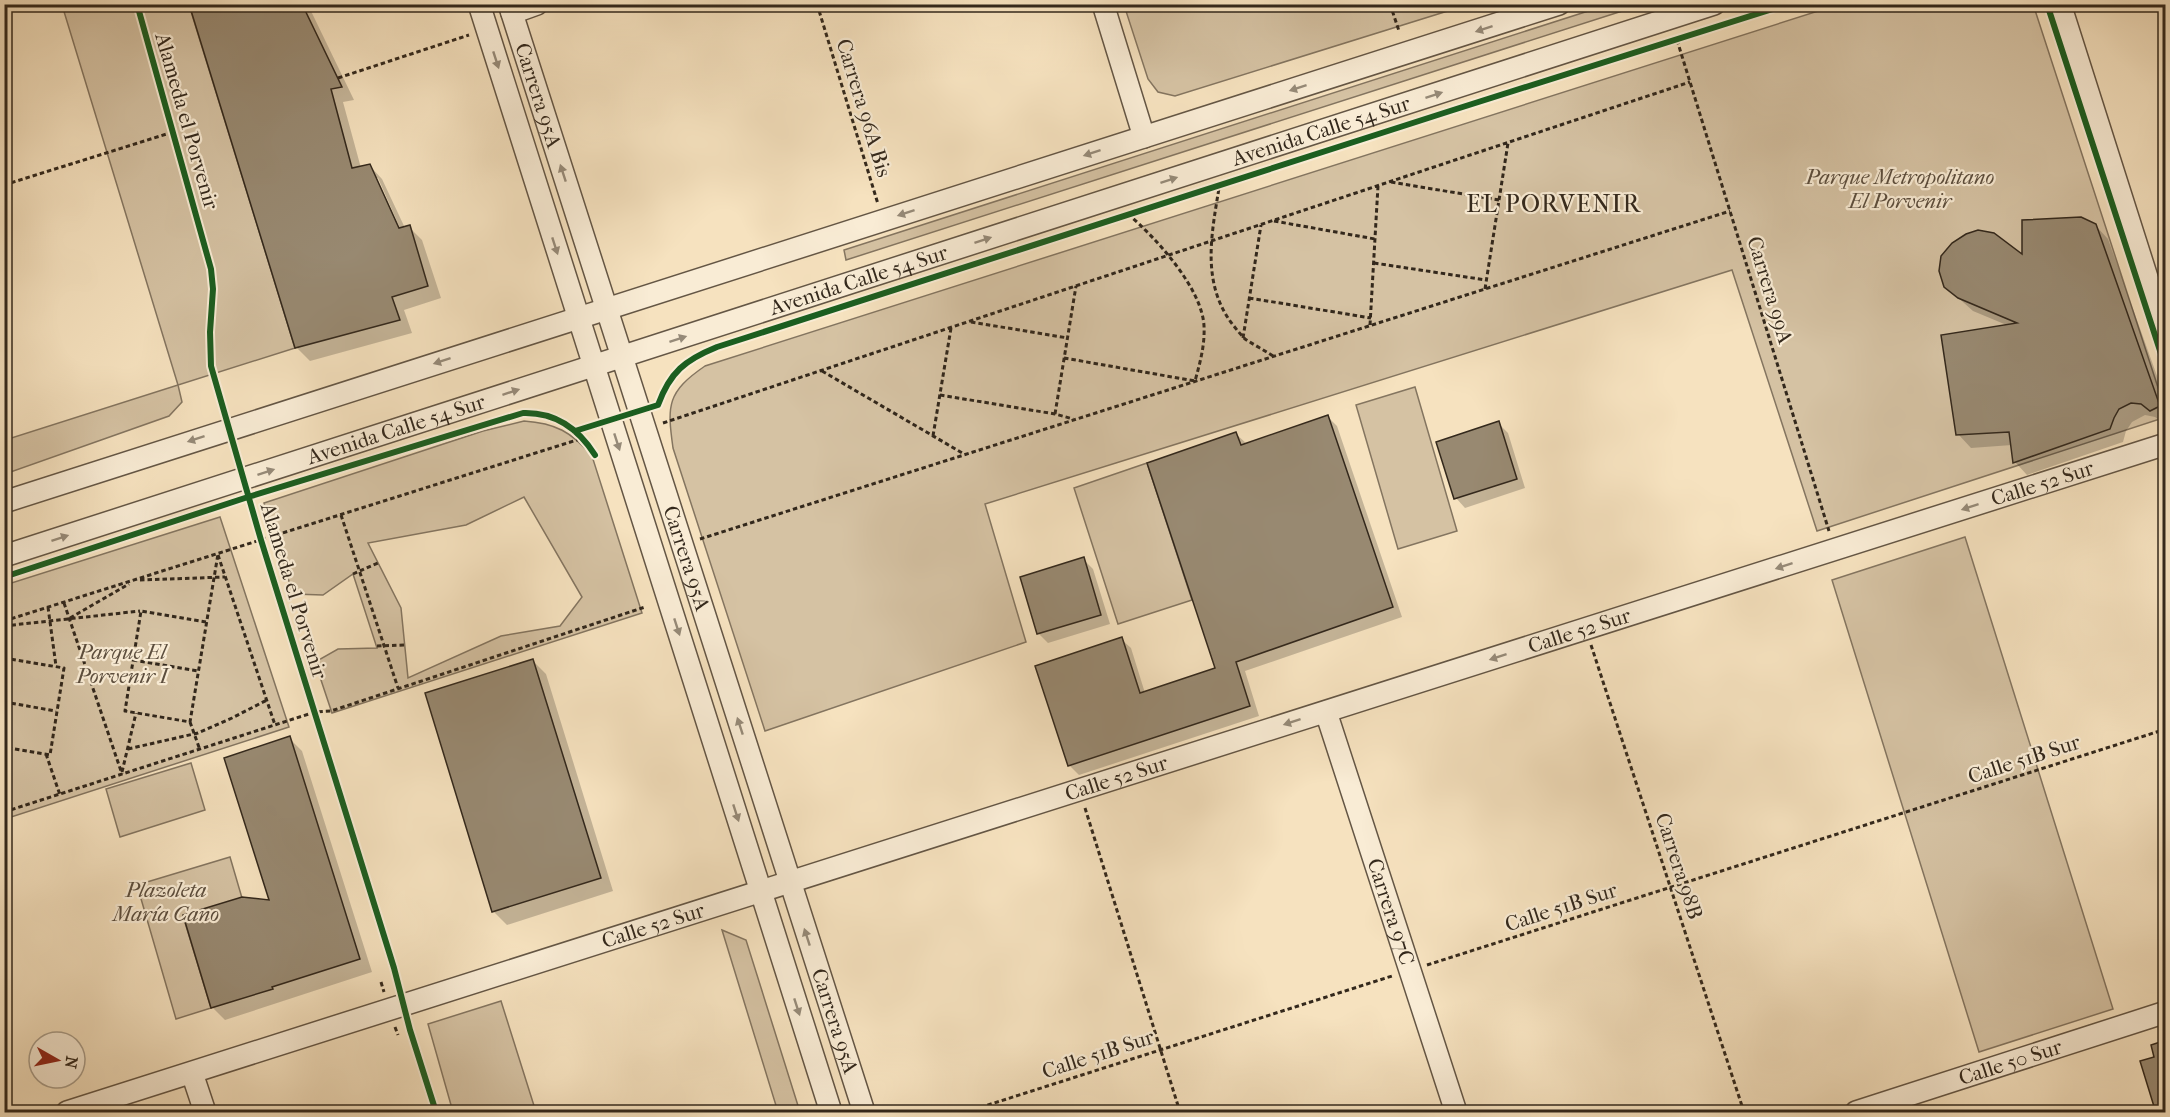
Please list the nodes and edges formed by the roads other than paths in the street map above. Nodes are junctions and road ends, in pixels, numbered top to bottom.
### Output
1 (478, 4) edge
2 (537, 4) edge
3 (1103, 4) edge
4 (1559, 4) edge
5 (1714, 4) edge
6 (2060, 4) edge
7 (511, 9) edge
8 (1144, 137) junction
9 (607, 308) junction
10 (578, 317) junction
11 (2166, 337) edge
12 (622, 357) junction
13 (594, 366) junction
14 (2166, 444) edge
15 (4, 502) edge
16 (4, 556) edge
17 (1326, 712) junction
18 (790, 882) junction
19 (761, 892) junction
20 (2166, 1012) edge
21 (192, 1073) junction
22 (67, 1113) edge
23 (205, 1113) edge
24 (831, 1113) edge
25 (864, 1113) edge
26 (1456, 1113) edge
27 (1856, 1113) edge

1 -> 10 street, Carrera 95A
2 - 7 street
3 - 8 street
4 -> 8 street
12 -> 5 street, Avenida Calle 54 Sur
6 - 11 street
9 -> 7 street, Carrera 95A
8 -> 9 street
9 - 10 street
9 - 12 street, Carrera 95A
10 - 13 street, Carrera 95A
10 -> 15 street
12 - 13 street, Avenida Calle 54 Sur
18 -> 12 street, Carrera 95A
16 -> 13 street, Avenida Calle 54 Sur
13 -> 19 street, Carrera 95A
14 -> 17 street, Calle 52 Sur
17 -> 18 street, Calle 52 Sur
17 - 26 street, Carrera 97C
18 - 19 street, Calle 52 Sur
25 -> 18 street, Carrera 95A
19 - 21 street, Calle 52 Sur
19 -> 24 street, Carrera 95A
20 - 27 street, Calle 50 Sur
21 - 22 street, Calle 52 Sur
21 - 23 street

